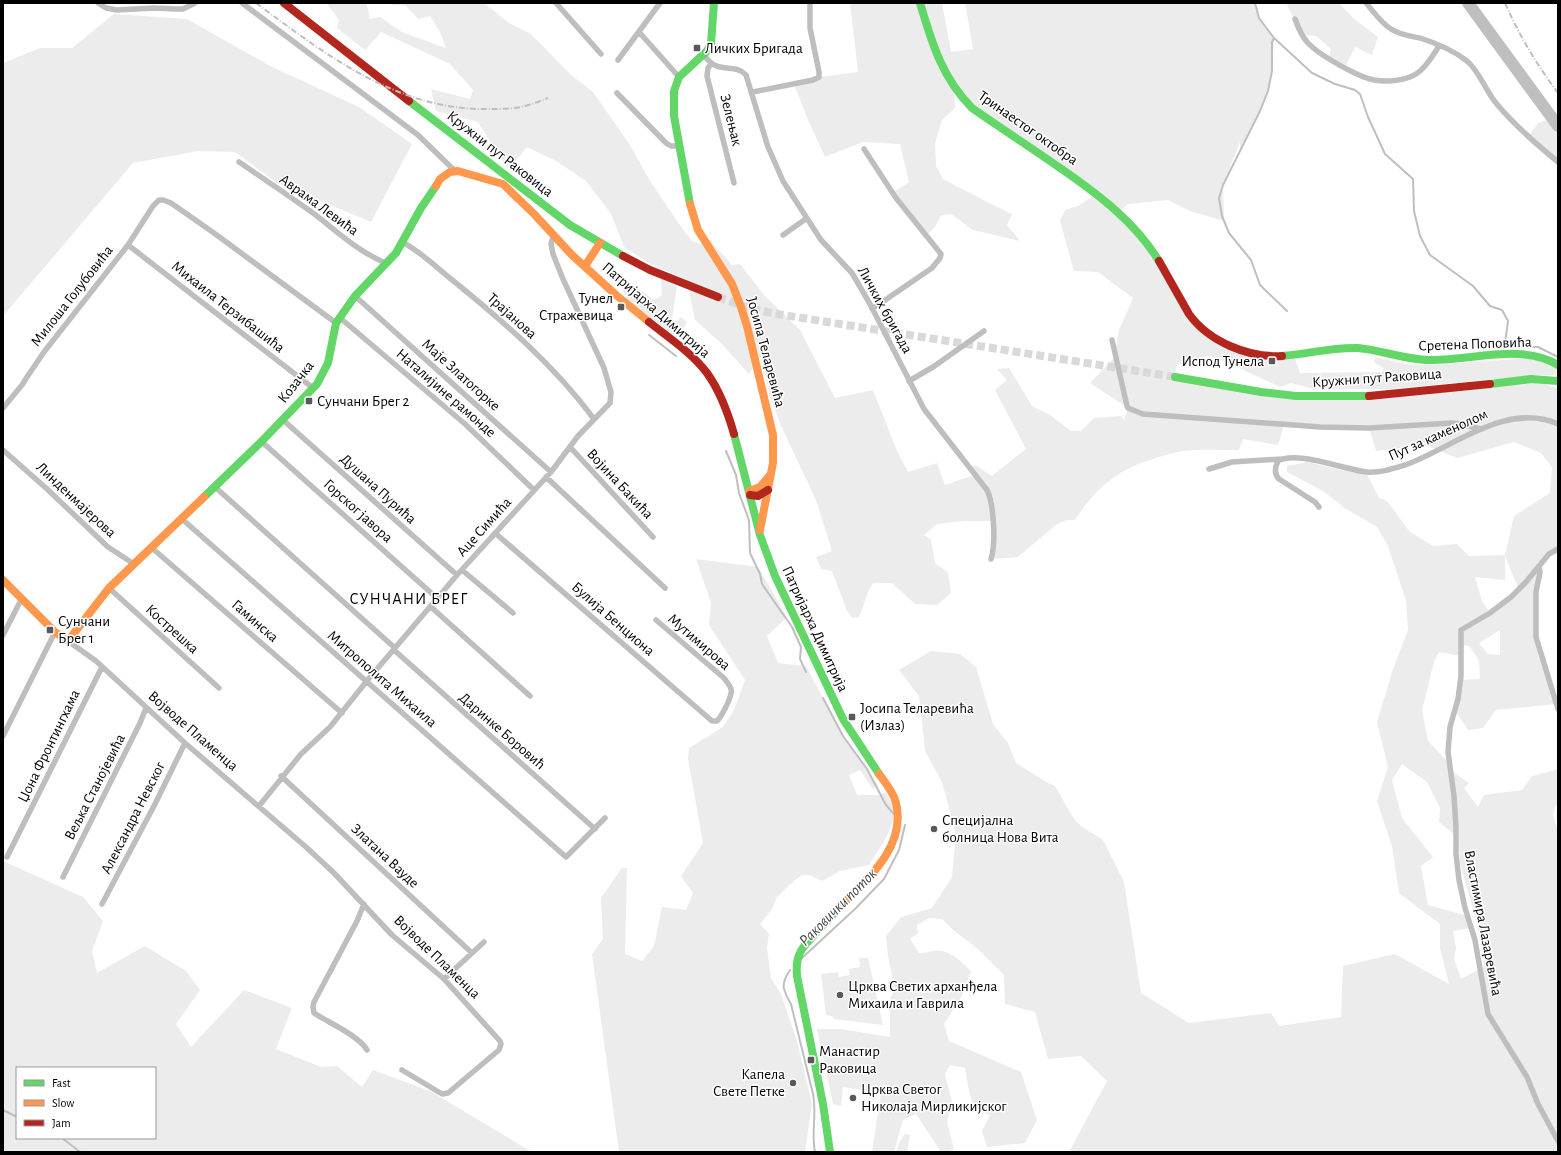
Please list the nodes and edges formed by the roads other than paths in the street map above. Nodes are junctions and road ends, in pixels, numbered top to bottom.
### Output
1 (98, 3) edge
2 (195, 3) edge
3 (242, 3) edge
4 (284, 3) edge
5 (556, 3) edge
6 (660, 3) edge
7 (714, 3) edge
8 (810, 3) edge
9 (920, 3) edge
10 (1366, 3) edge
11 (1295, 18) dead end
12 (639, 32) junction
13 (1439, 46) junction
14 (601, 54) dead end
15 (704, 55) junction
16 (618, 60) dead end
17 (711, 64) junction
18 (679, 77) junction
19 (753, 92) junction
20 (617, 93) dead end
21 (679, 146) junction
22 (864, 149) dead end
23 (239, 162) dead end
24 (1558, 162) edge
25 (454, 171) junction
26 (734, 183) dead end
27 (161, 200) joint
28 (807, 218) junction
29 (1139, 233) joint
30 (783, 235) dead end
31 (555, 236) junction
32 (402, 242) junction
33 (600, 244) junction
34 (128, 245) junction
35 (386, 263) junction
36 (585, 266) junction
37 (355, 296) junction
38 (718, 297) tunnel mouth
39 (872, 309) junction
40 (338, 320) junction
41 (984, 331) dead end
42 (1112, 340) dead end
43 (1558, 365) edge
44 (1175, 377) tunnel mouth
45 (909, 381) junction
46 (1558, 381) edge
47 (313, 388) junction
48 (3, 407) edge
49 (283, 420) junction
50 (594, 420) junction
51 (1558, 424) edge
52 (1480, 429) junction
53 (262, 442) junction
54 (570, 447) junction
55 (3, 450) edge
56 (1283, 459) junction
57 (1209, 469) dead end
58 (551, 472) junction
59 (772, 472) junction
60 (546, 477) junction
61 (215, 487) junction
62 (534, 490) junction
63 (768, 490) junction
64 (749, 493) junction
65 (1318, 507) dead end
66 (182, 519) junction
67 (495, 533) junction
68 (760, 535) junction
69 (654, 537) dead end
70 (152, 548) junction
71 (1558, 549) edge
72 (991, 559) dead end
73 (134, 564) junction
74 (1539, 566) junction
75 (462, 570) junction
76 (457, 575) junction
77 (3, 580) edge
78 (109, 588) junction
79 (665, 588) dead end
80 (22, 598) junction
81 (438, 599) junction
82 (431, 607) junction
83 (513, 613) dead end
84 (656, 620) dead end
85 (56, 632) junction
86 (3, 635) edge
87 (68, 641) junction
88 (395, 649) junction
89 (102, 667) junction
90 (366, 682) junction
91 (219, 688) dead end
92 (530, 696) dead end
93 (146, 708) junction
94 (1558, 709) edge
95 (342, 713) junction
96 (715, 722) joint
97 (3, 736) edge
98 (185, 742) junction
99 (281, 776) junction
100 (259, 806) junction
101 (605, 818) dead end
102 (595, 829) junction
103 (7, 857) dead end
104 (63, 877) dead end
105 (102, 904) dead end
106 (364, 904) junction
107 (484, 942) dead end
108 (472, 953) junction
109 (444, 979) junction
110 (367, 1050) dead end
111 (402, 1070) dead end
112 (1558, 1140) edge
113 (830, 1152) edge

1 - 2 street
3 - 25 street
4 - 33 street, Кружни пут Раковица
5 - 14 street
6 - 12 street
7 - 15 street
8 - 19 street
9 - 29 street, Тринаестог октобра
10 - 13 street
11 - 13 street
12 - 16 street
12 - 18 street
13 - 24 street
15 - 17 street
15 - 18 street
17 - 19 street, Личких бригада
17 - 26 street, Зелењак
18 - 21 street, Јосипа Теларевића
19 - 28 street, Личких бригада
20 - 21 street
21 - 59 street, Јосипа Теларевића
22 - 39 street
23 - 35 street, Аврама Левића
25 - 31 street
25 - 32 street, Козачка
27 - 34 street, Милоша Голубовића
27 - 40 street, Наталијине рамонде
28 - 30 street
28 - 39 street, Личких бригада
29 - 43 street, Сретена Поповића
31 - 36 street, Патријарха Димитрија
31 - 50 street, Аце Симића
32 - 35 street, Козачка
32 - 50 street, Трајанова
33 - 36 street
33 - 38 street, Кружни пут Раковица
34 - 47 street, Михаила Терзибашића
34 - 48 street, Милоша Голубовића
35 - 37 street, Козачка
36 - 64 street, Патријарха Димитрија
37 - 40 street, Козачка
37 - 58 street, Маје Златогорке
39 - 45 street, Личких бригада
40 - 47 street, Козачка
40 - 62 street, Наталијине рамонде
41 - 45 street
42 - 52 street
44 - 46 street, Кружни пут Раковица
45 - 72 street, Личких бригада
47 - 49 street, Козачка
49 - 53 street, Козачка
49 - 76 street, Душана Пурића
50 - 54 street, Аце Симића
51 - 52 street, Пут за каменолом
52 - 56 street, Пут за каменолом
53 - 61 street, Козачка
53 - 81 street, Горског јавора
54 - 58 street, Аце Симића
54 - 69 street, Војина Бакића
55 - 73 street, Линденмајерова
56 - 57 street, Пут за каменолом
56 - 65 street
58 - 60 street, Аце Симића
59 - 63 street, Јосипа Теларевића
59 - 64 street
60 - 62 street, Аце Симића
60 - 79 street
61 - 66 street, Козачка
61 - 88 street, Даринке Боровић
62 - 67 street, Аце Симића
63 - 64 street
63 - 68 street, Јосипа Теларевића
64 - 68 street, Патријарха Димитрија
66 - 70 street, Козачка
66 - 90 street, Митрополита Михаила
67 - 75 street, Аце Симића
67 - 96 street, Булија Бенциона
68 - 113 street, Патријарха Димитрија
70 - 73 street, Козачка
70 - 95 street, Гаминска
71 - 74 street, Властимира Лазаревића
73 - 78 street, Козачка
74 - 94 street
74 - 112 street, Властимира Лазаревића
75 - 76 street, Аце Симића
75 - 83 street
76 - 81 street, Аце Симића
77 - 80 street, Војводе Пламенца
78 - 87 street, Козачка
78 - 91 street, Кострешка
80 - 85 street, Војводе Пламенца
80 - 86 street
81 - 82 street, Аце Симића
82 - 88 street, Аце Симића
82 - 92 street
84 - 96 street, Мутимирова
85 - 87 street, Војводе Пламенца
85 - 97 street
87 - 89 street, Војводе Пламенца
88 - 90 street, Аце Симића
88 - 102 street, Даринке Боровић
89 - 93 street, Војводе Пламенца
89 - 103 street, Џона Фронтингхама
90 - 95 street, Аце Симића
90 - 102 street, Митрополита Михаила
93 - 98 street, Војводе Пламенца
93 - 104 street, Вељка Станојевића
95 - 99 street, Аце Симића
98 - 100 street, Војводе Пламенца
98 - 105 street, Александра Невског
99 - 100 street, Аце Симића
99 - 108 street, Златана Вауде
100 - 106 street, Војводе Пламенца
101 - 102 street
106 - 109 street, Војводе Пламенца
106 - 110 street
107 - 108 street
108 - 109 street
109 - 111 street, Војводе Пламенца

